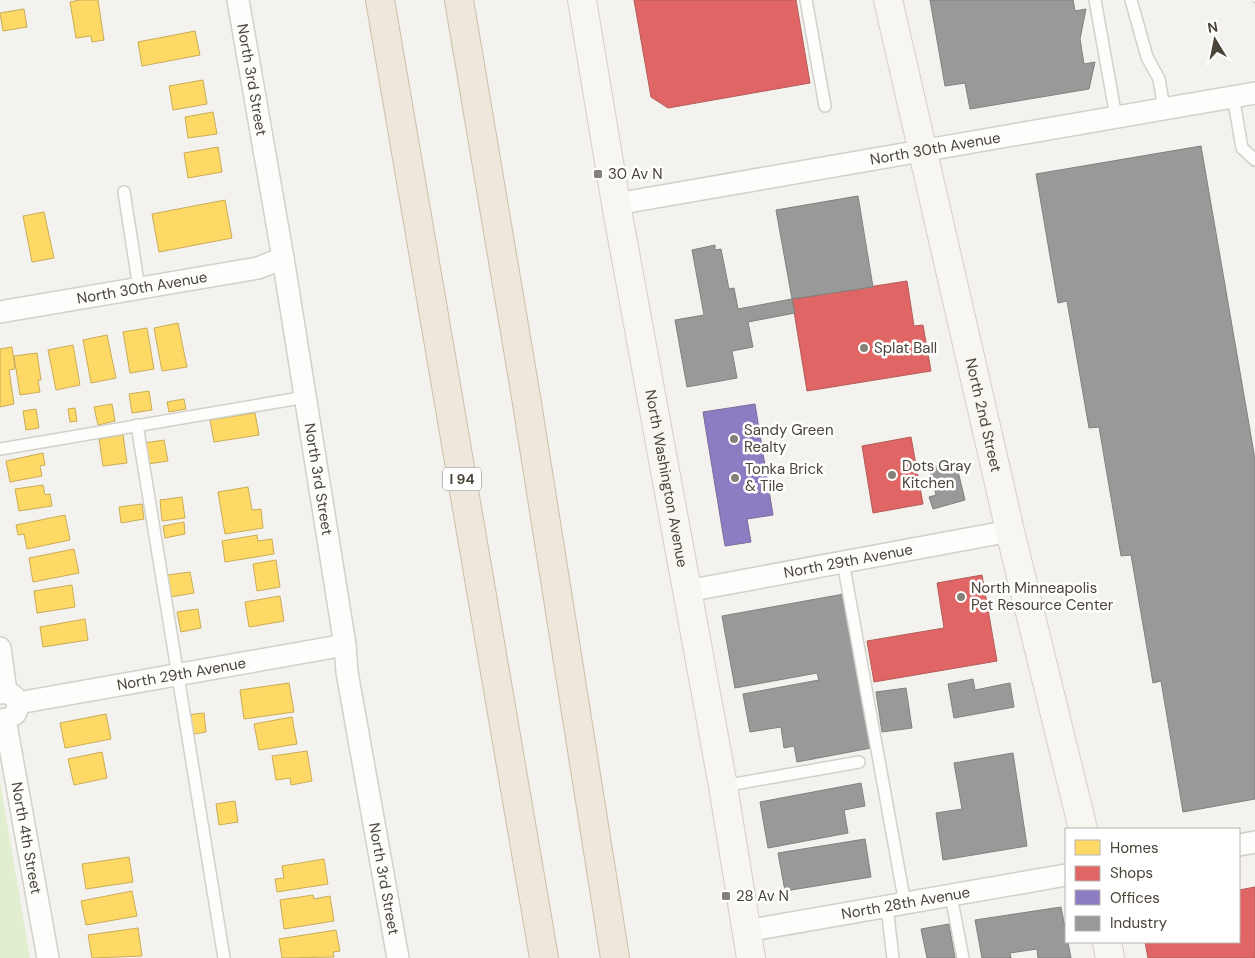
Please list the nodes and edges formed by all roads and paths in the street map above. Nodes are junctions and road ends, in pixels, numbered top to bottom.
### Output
1 (238, 0) edge
2 (380, 0) edge
3 (459, 0) edge
4 (582, 0) edge
5 (806, 0) edge
6 (888, 0) edge
7 (1095, 0) edge
8 (1131, 0) edge
9 (1255, 93) edge
10 (1232, 96) junction
11 (826, 106) dead end
12 (1164, 108) junction
13 (1116, 117) junction
14 (924, 149) junction
15 (1255, 160) edge
16 (124, 192) dead end
17 (616, 204) junction
18 (283, 258) junction
19 (140, 288) junction
20 (0, 312) edge
21 (306, 397) junction
22 (137, 425) junction
23 (0, 449) edge
24 (1010, 531) junction
25 (843, 562) junction
26 (687, 591) junction
27 (345, 645) junction
28 (0, 648) edge
29 (178, 674) junction
30 (6, 705) edge
31 (859, 762) dead end
32 (723, 786) junction
33 (1083, 828) edge
34 (1255, 842) edge
35 (1240, 845) edge
36 (1065, 875) edge
37 (951, 896) junction
38 (896, 905) junction
39 (746, 931) junction
40 (1107, 943) edge
41 (48, 958) edge
42 (224, 958) edge
43 (398, 958) edge
44 (544, 958) edge
45 (616, 958) edge
46 (751, 958) edge
47 (893, 958) edge
48 (963, 958) edge
49 (1110, 958) edge

1 - 18 street, North 3rd Street
2 - 44 highway, I 94
3 - 45 highway
4 - 17 street, North Washington Avenue
5 - 11 lane
6 - 14 street, North 2nd Street
7 - 13 lane
8 - 12 lane
9 - 10 street, North 30th Avenue
10 - 12 street, North 30th Avenue
10 - 15 lane
12 - 13 street, North 30th Avenue
13 - 14 street, North 30th Avenue
14 - 17 street, North 30th Avenue
14 - 24 street, North 2nd Street
16 - 19 lane
17 - 26 street, North Washington Avenue
18 - 19 street, North 30th Avenue
18 - 21 street, North 3rd Street
19 - 20 street, North 30th Avenue
21 - 22 lane
21 - 27 street, North 3rd Street
22 - 23 lane
22 - 29 lane
24 - 25 street, North 29th Avenue
24 - 33 street, North 2nd Street
25 - 26 street, North 29th Avenue
25 - 38 lane
26 - 32 street, North Washington Avenue
27 - 29 street, North 29th Avenue
27 - 43 street, North 3rd Street
28 - 30 street, North 4th Street
29 - 30 street, North 29th Avenue
29 - 42 lane
30 - 41 street, North 4th Street
31 - 32 lane
32 - 39 street, North Washington Avenue
34 - 35 street
36 - 37 street, North 28th Avenue
37 - 38 street, North 28th Avenue
37 - 48 lane
38 - 39 street, North 28th Avenue
38 - 47 lane
39 - 46 street, North Washington Avenue
40 - 49 street

